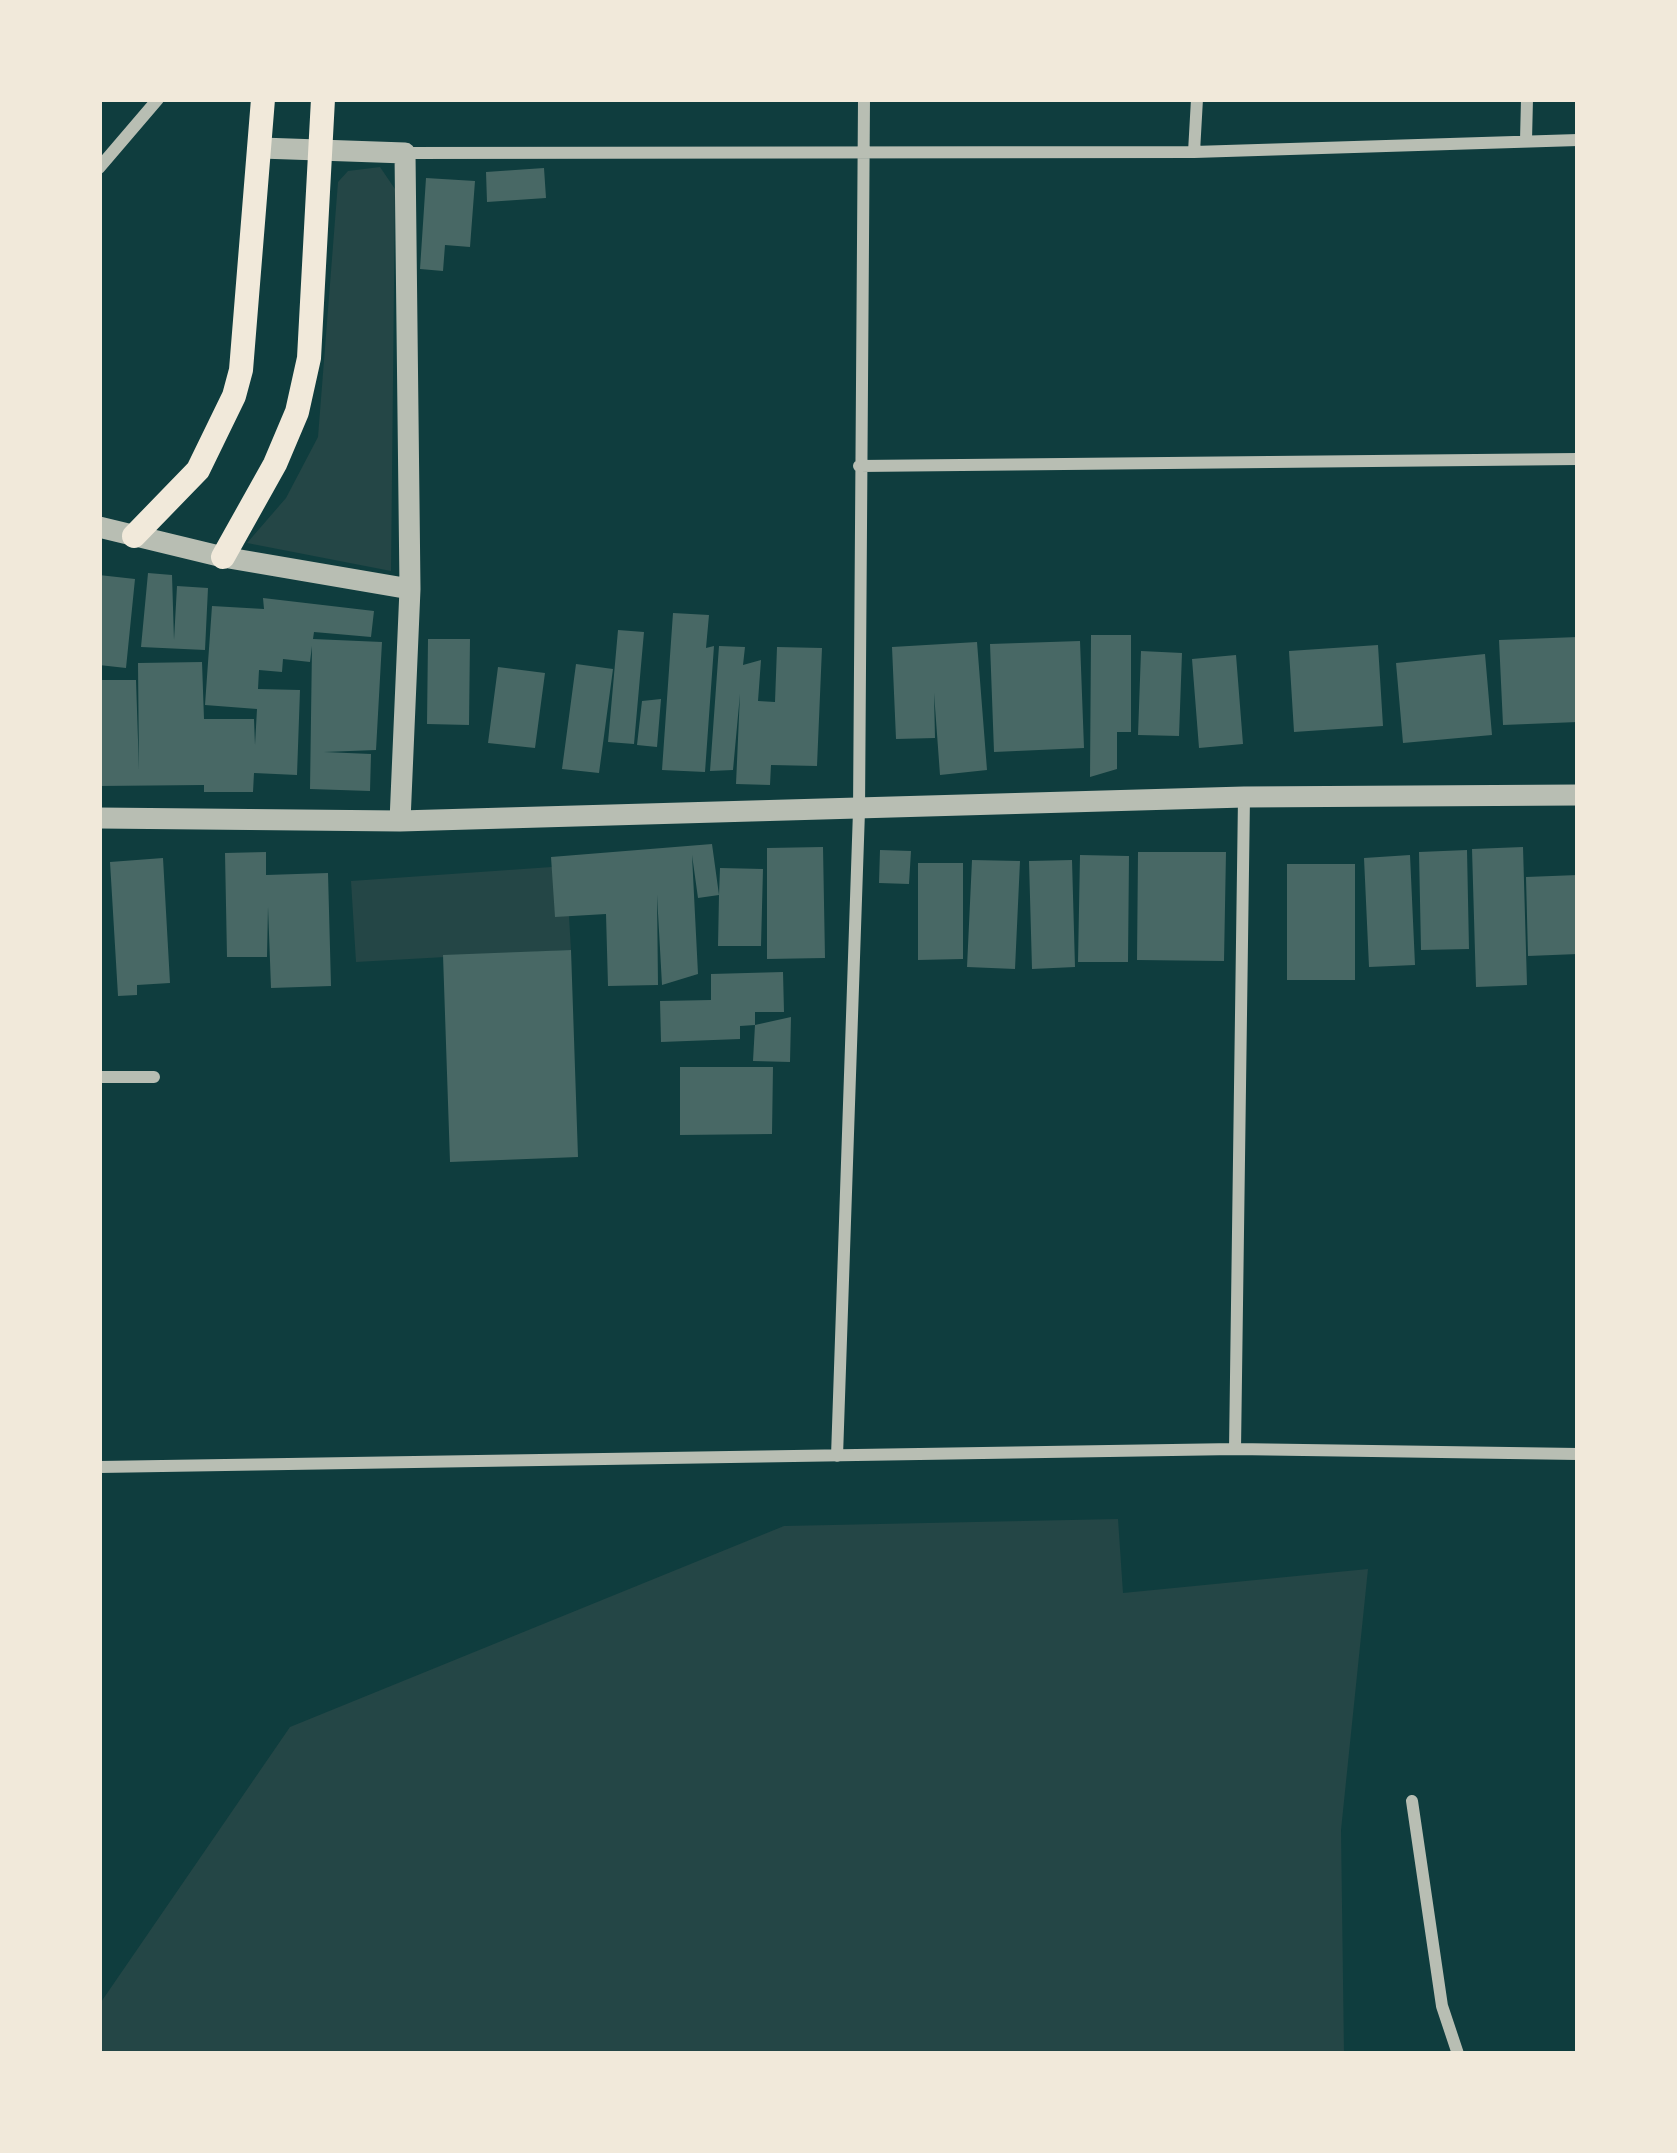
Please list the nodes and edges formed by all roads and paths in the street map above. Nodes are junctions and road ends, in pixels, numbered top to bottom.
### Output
1 (158, 99) edge
2 (263, 99) edge
3 (323, 99) edge
4 (864, 99) edge
5 (1197, 99) edge
6 (1527, 99) edge
7 (1526, 140) junction
8 (1578, 140) edge
9 (261, 148) junction
10 (320, 148) junction
11 (864, 149) junction
12 (1195, 152) junction
13 (405, 153) junction
14 (99, 168) edge
15 (1578, 459) edge
16 (859, 466) junction
17 (99, 527) edge
18 (134, 536) junction
19 (223, 557) junction
20 (410, 589) junction
21 (1578, 795) edge
22 (1244, 797) junction
23 (860, 811) junction
24 (99, 818) edge
25 (400, 821) junction
26 (99, 1077) edge
27 (154, 1077) dead end
28 (1235, 1449) junction
29 (1578, 1454) edge
30 (837, 1456) junction
31 (99, 1467) edge
32 (1412, 1801) dead end
33 (1458, 2054) edge

1 - 14 street
2 - 9 main road
3 - 10 main road
4 - 11 street
5 - 12 street
6 - 7 street
7 - 8 street
7 - 12 street
9 - 10 street
9 - 18 main road
10 - 13 street
10 - 19 main road
11 - 12 street
11 - 13 street
11 - 16 street
13 - 20 street
15 - 16 street
16 - 23 street
17 - 18 street
18 - 19 street
19 - 20 street
20 - 25 street
21 - 22 street
22 - 23 street
22 - 28 street
23 - 25 street
23 - 30 street
24 - 25 street
26 - 27 street
28 - 29 street
28 - 30 street
30 - 31 street
32 - 33 street

